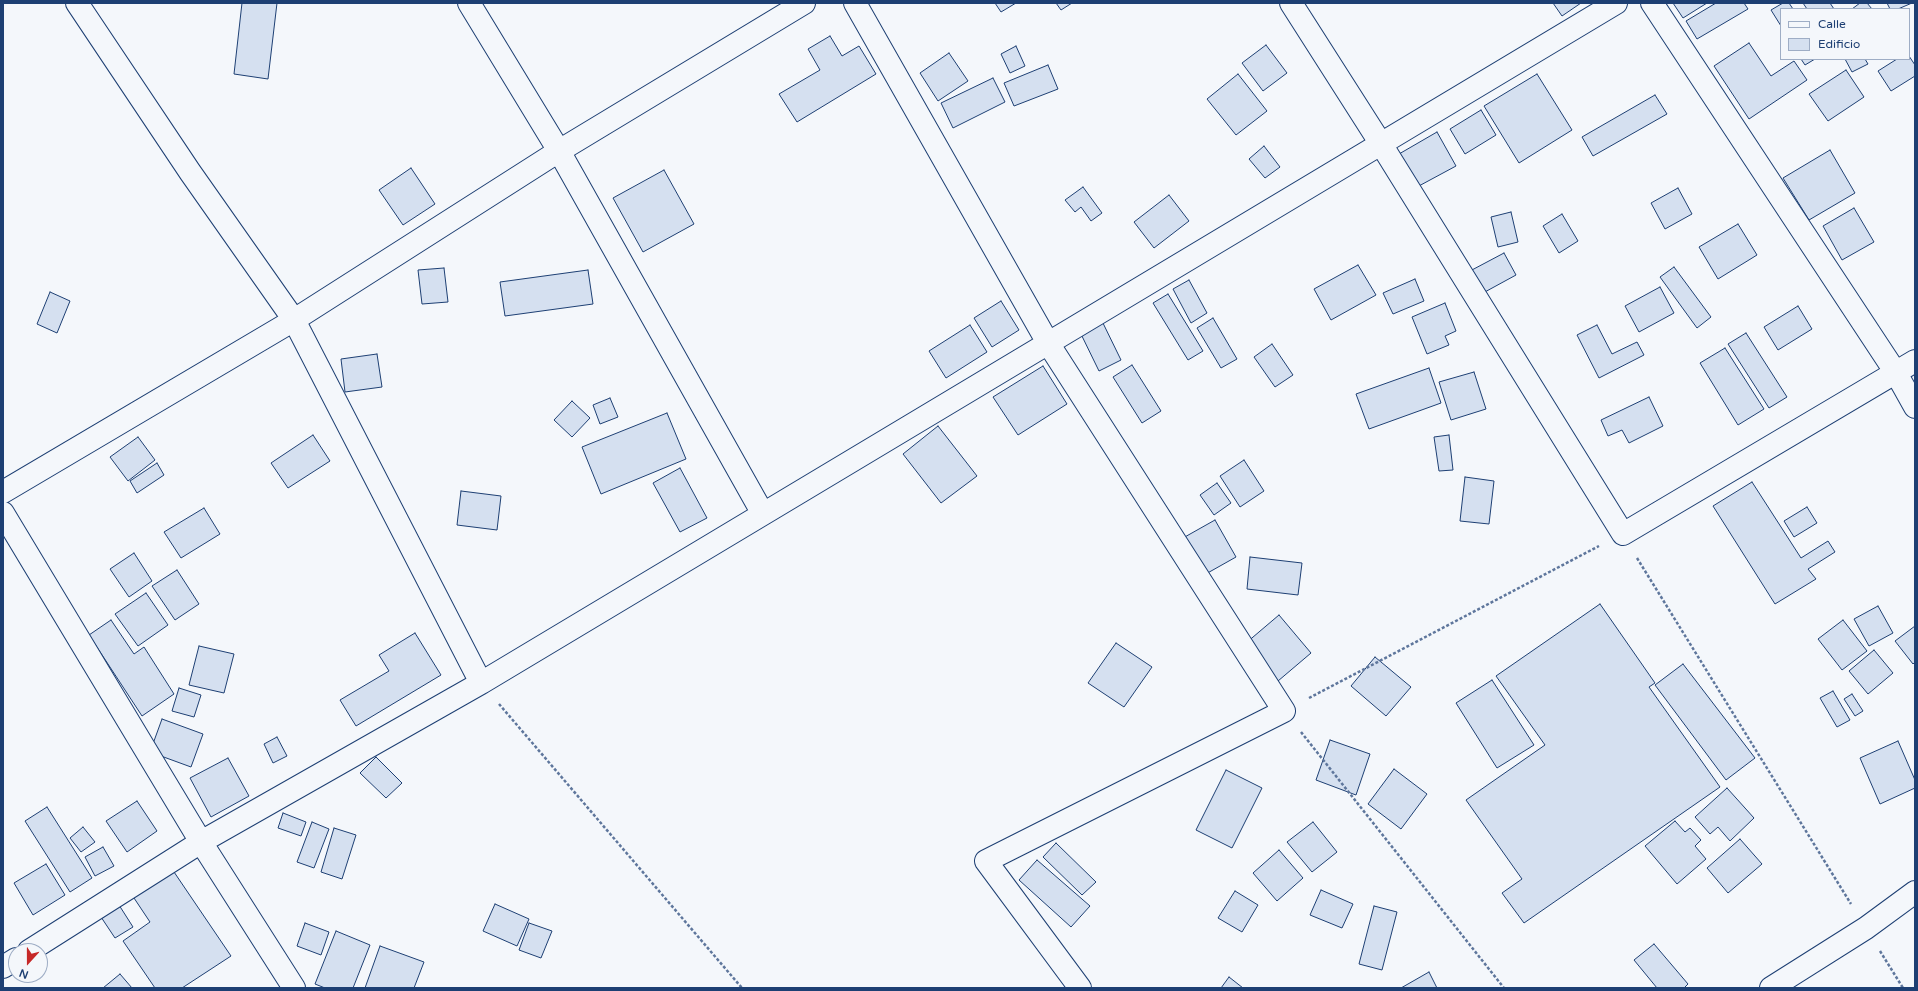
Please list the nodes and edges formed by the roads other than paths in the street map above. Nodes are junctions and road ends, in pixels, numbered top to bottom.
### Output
1 (77, 3) edge
2 (469, 3) edge
3 (804, 3) edge
4 (855, 3) edge
5 (1291, 3) edge
6 (1616, 3) edge
7 (1652, 3) edge
8 (1381, 144) junction
9 (559, 151) junction
10 (294, 320) junction
11 (1048, 343) junction
12 (1915, 361) edge
13 (1896, 373) junction
14 (1915, 407) edge
15 (3, 492) edge
16 (3, 513) edge
17 (764, 514) junction
18 (481, 683) junction
19 (200, 842) junction
20 (1915, 892) edge
21 (42, 943) edge
22 (294, 988) edge
23 (1080, 988) edge
24 (1771, 988) edge

1 - 10 street
2 - 9 street
3 - 9 street
4 - 11 street
5 - 8 street
6 - 8 street
7 - 13 street
8 - 11 street
8 - 13 street
9 - 10 street
9 - 17 street
10 - 15 street
10 - 18 street
11 - 17 street
11 - 23 street
12 - 13 street
13 - 14 street
16 - 19 street
17 - 18 street
18 - 19 street
19 - 21 street
19 - 22 street
20 - 24 street

